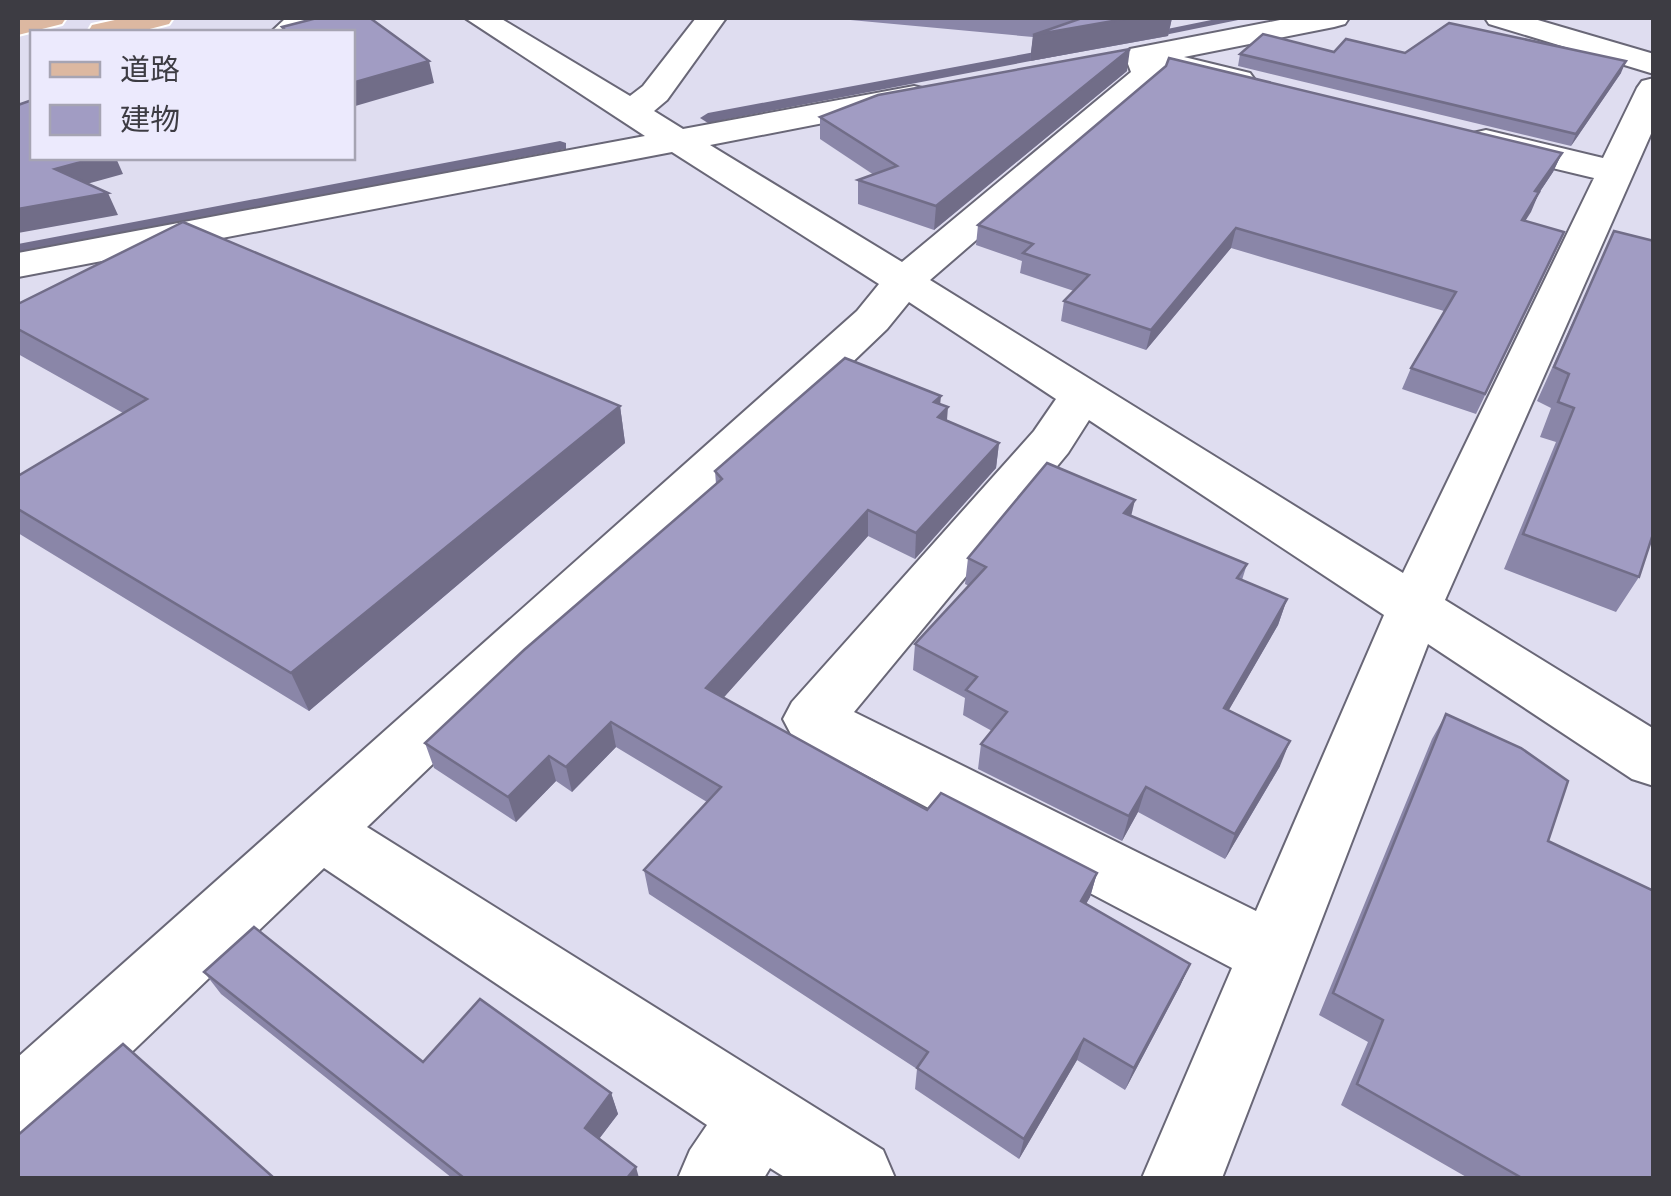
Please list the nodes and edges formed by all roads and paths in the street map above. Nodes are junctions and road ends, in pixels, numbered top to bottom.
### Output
1 (40, 18) edge
2 (51, 18) edge
3 (158, 18) edge
4 (480, 18) edge
5 (711, 18) edge
6 (1334, 18) edge
7 (1500, 18) edge
8 (18, 23) edge
9 (112, 30) edge
10 (1122, 60) junction
11 (1654, 64) edge
12 (1654, 88) edge
13 (1274, 89) edge
14 (947, 90) edge
15 (631, 112) junction
16 (1444, 130) edge
17 (673, 139) junction
18 (1615, 172) junction
19 (18, 265) edge
20 (904, 281) junction
21 (1082, 394) junction
22 (1415, 606) junction
23 (1654, 761) edge
24 (320, 830) junction
25 (1274, 954) junction
26 (18, 1108) edge
27 (760, 1114) junction
28 (718, 1178) edge
29 (856, 1178) edge
30 (1182, 1178) edge

1 - 8 main road
2 - 8 main road
3 - 9 main road
4 - 15 street
5 - 15 street
6 - 10 street
7 - 11 street
10 - 13 street
10 - 20 street
12 - 18 street
14 - 17 street
15 - 17 street
16 - 18 street
17 - 19 street
17 - 20 street
18 - 22 street
20 - 21 street
20 - 24 street
21 - 22 street
21 - 25 street
22 - 23 street
22 - 25 street
24 - 26 street
24 - 27 street
25 - 30 street
27 - 28 street
27 - 29 street

